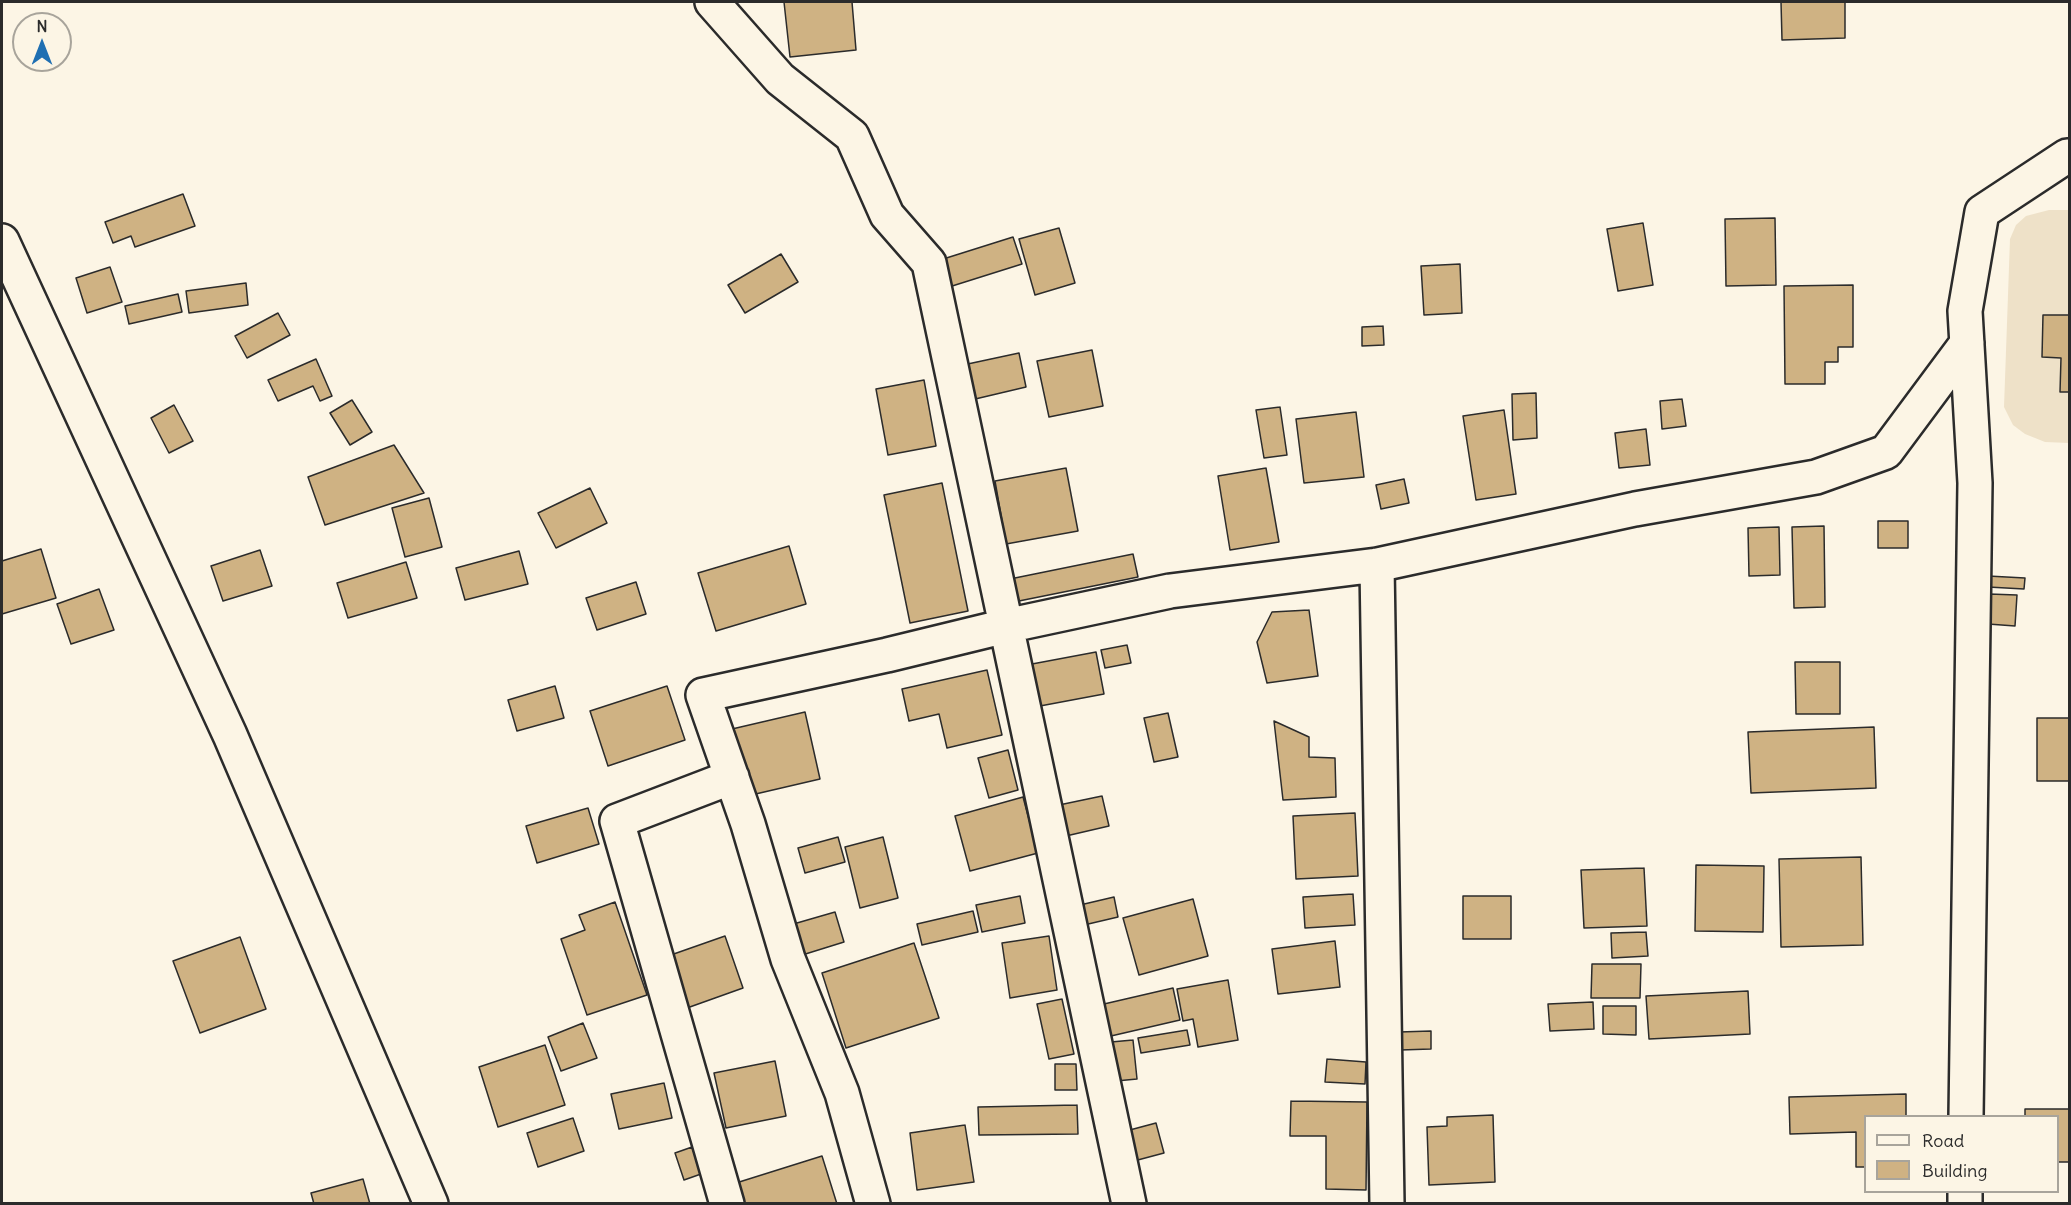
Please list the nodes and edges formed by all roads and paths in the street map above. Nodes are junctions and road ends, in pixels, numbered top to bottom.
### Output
1 (712, 2) edge
2 (2070, 156) edge
3 (2, 241) edge
4 (1967, 343) junction
5 (1377, 565) junction
6 (1006, 626) junction
7 (732, 777) junction
8 (1966, 1115) edge
9 (431, 1203) edge
10 (727, 1203) edge
11 (873, 1203) edge
12 (1129, 1203) edge
13 (1387, 1203) edge

1 - 6 street
2 - 4 street
3 - 9 street
4 - 5 street
4 - 8 street
5 - 6 street
5 - 13 street
6 - 7 street
6 - 12 street
7 - 10 street
7 - 11 street

